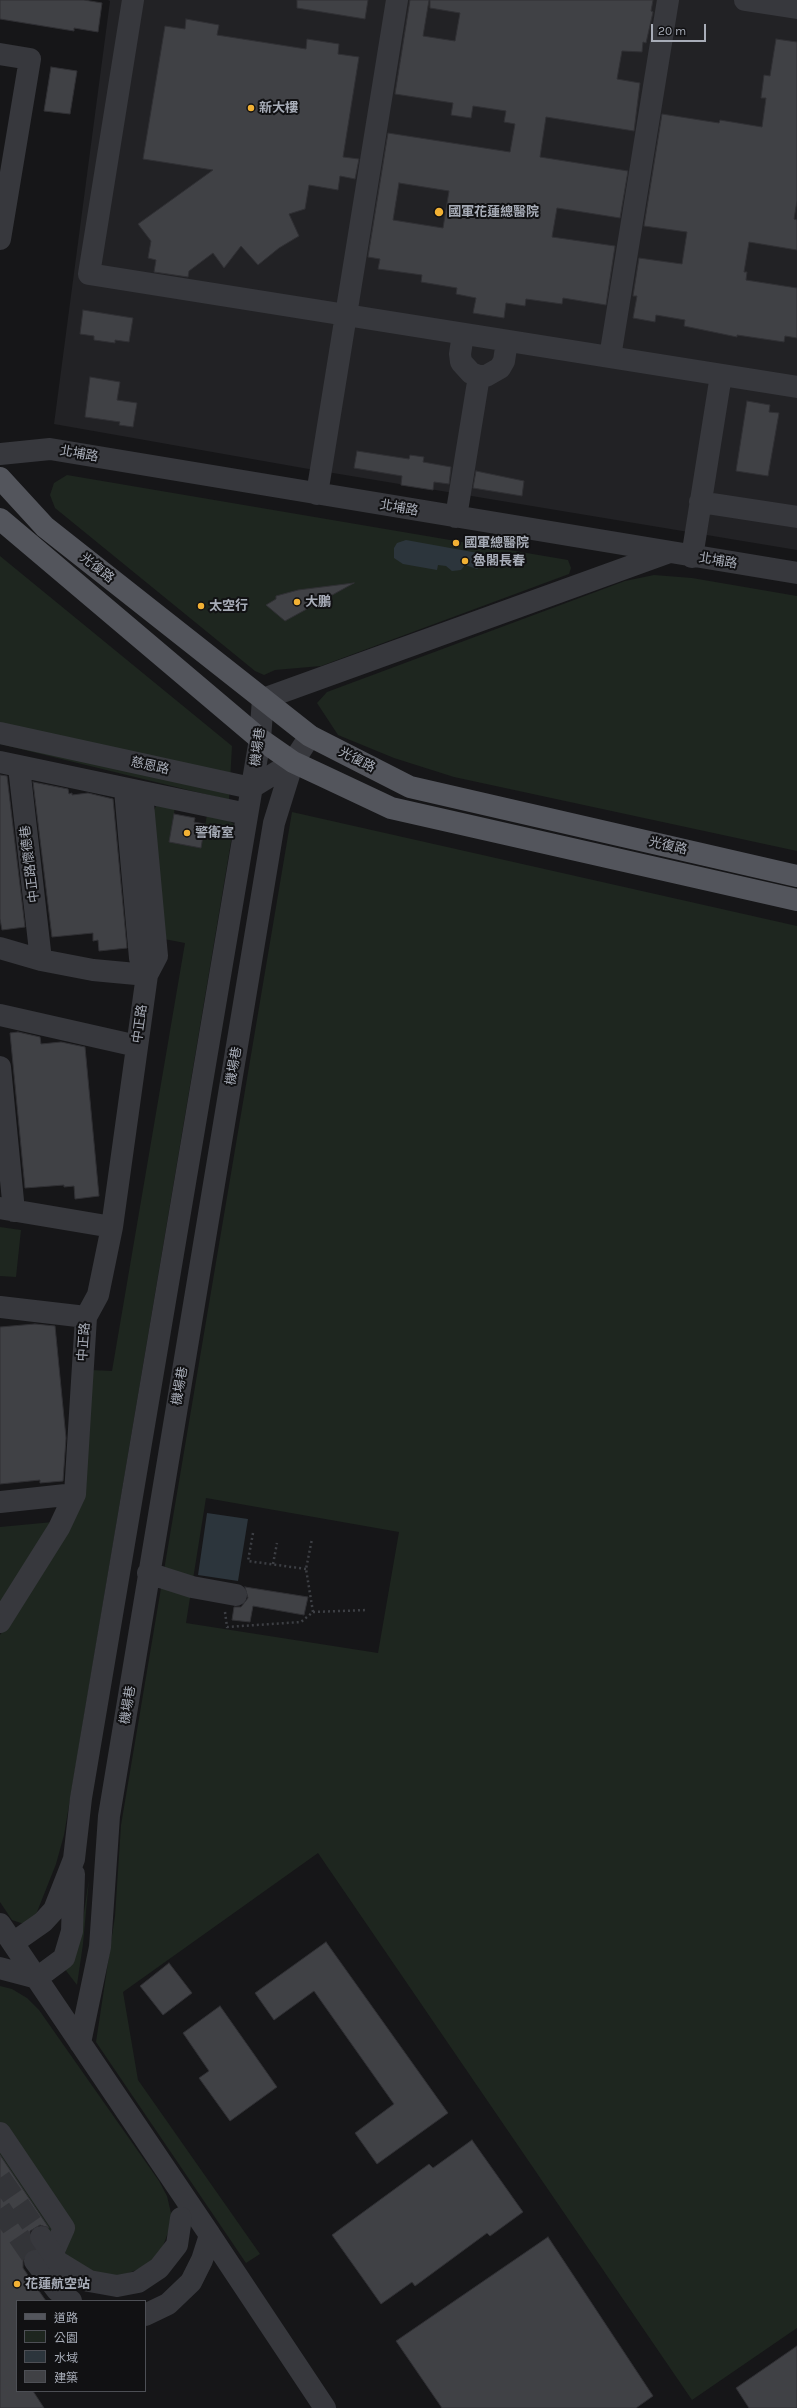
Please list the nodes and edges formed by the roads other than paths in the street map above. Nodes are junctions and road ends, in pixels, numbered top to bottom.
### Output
1 (133, 0) edge
2 (397, 0) edge
3 (668, 0) edge
4 (745, 0) edge
5 (797, 8) edge
6 (0, 54) edge
7 (1, 225) edge
8 (346, 315) junction
9 (463, 334) junction
10 (507, 341) junction
11 (610, 357) junction
12 (721, 375) junction
13 (479, 376) junction
14 (797, 387) edge
15 (0, 454) edge
16 (0, 478) edge
17 (317, 494) junction
18 (700, 502) junction
19 (456, 517) junction
20 (797, 517) edge
21 (0, 519) edge
22 (667, 552) junction
23 (692, 556) junction
24 (797, 573) edge
25 (263, 699) junction
26 (0, 733) edge
27 (310, 736) junction
28 (260, 739) junction
29 (293, 762) junction
30 (9, 764) edge
31 (251, 788) junction
32 (134, 791) junction
33 (247, 814) junction
34 (797, 876) edge
35 (797, 900) edge
36 (229, 914) junction
37 (258, 919) junction
38 (0, 948) edge
39 (41, 960) junction
40 (147, 976) junction
41 (0, 1015) edge
42 (137, 1046) junction
43 (0, 1067) edge
44 (7, 1210) edge
45 (112, 1227) junction
46 (0, 1307) edge
47 (86, 1316) junction
48 (75, 1494) junction
49 (0, 1502) edge
50 (148, 1573) junction
51 (229, 1593) road end
52 (0, 1622) edge
53 (74, 1859) junction
54 (0, 1924) edge
55 (6, 1941) edge
56 (1, 1968) edge
57 (37, 1978) junction
58 (80, 2043) junction
59 (0, 2133) edge
60 (172, 2176) junction
61 (210, 2235) junction
62 (41, 2236) tunnel mouth
63 (70, 2300) edge
64 (146, 2315) edge
65 (325, 2408) edge

1 - 8 street
2 - 8 street
3 - 11 street
4 - 5 street
6 - 7 street
8 - 9 street
8 - 17 street
9 - 10 street
9 - 13 street
10 - 11 street
10 - 13 street
11 - 12 street
12 - 14 street
12 - 18 street
13 - 19 street
15 - 17 street, 北埔路
16 - 25 main road, 光復路
17 - 19 street, 北埔路
18 - 20 street
18 - 23 street
19 - 22 street, 北埔路
21 - 28 main road, 光復路
22 - 23 street, 北埔路
22 - 25 street
23 - 24 street, 北埔路
25 - 27 main road, 光復路
25 - 28 street, 機場巷
26 - 31 street, 慈恩路
27 - 29 street, 機場巷
27 - 34 main road, 光復路
28 - 29 main road, 光復路
28 - 31 street, 機場巷
29 - 31 street
29 - 35 main road, 光復路
29 - 37 street, 機場巷
30 - 32 street
30 - 39 street, 中正路懷德巷
31 - 33 street, 機場巷
32 - 33 street
32 - 40 street, 中正路
33 - 36 street, 機場巷
36 - 37 street
36 - 53 street, 機場巷
37 - 50 street, 機場巷
38 - 39 street
39 - 40 street
40 - 42 street, 中正路
41 - 42 street
42 - 45 street, 中正路
43 - 44 street
44 - 45 street
45 - 47 street, 中正路
46 - 47 street
47 - 48 street, 中正路
48 - 49 street
48 - 52 street, 中正路
50 - 51 street
50 - 58 street, 機場巷
53 - 55 street, 機場巷
53 - 57 street, 機場巷
54 - 55 street
55 - 57 street
56 - 57 street
57 - 58 street
58 - 60 street
59 - 63 street
60 - 61 street
60 - 62 street, bridge
61 - 64 street
61 - 65 street

